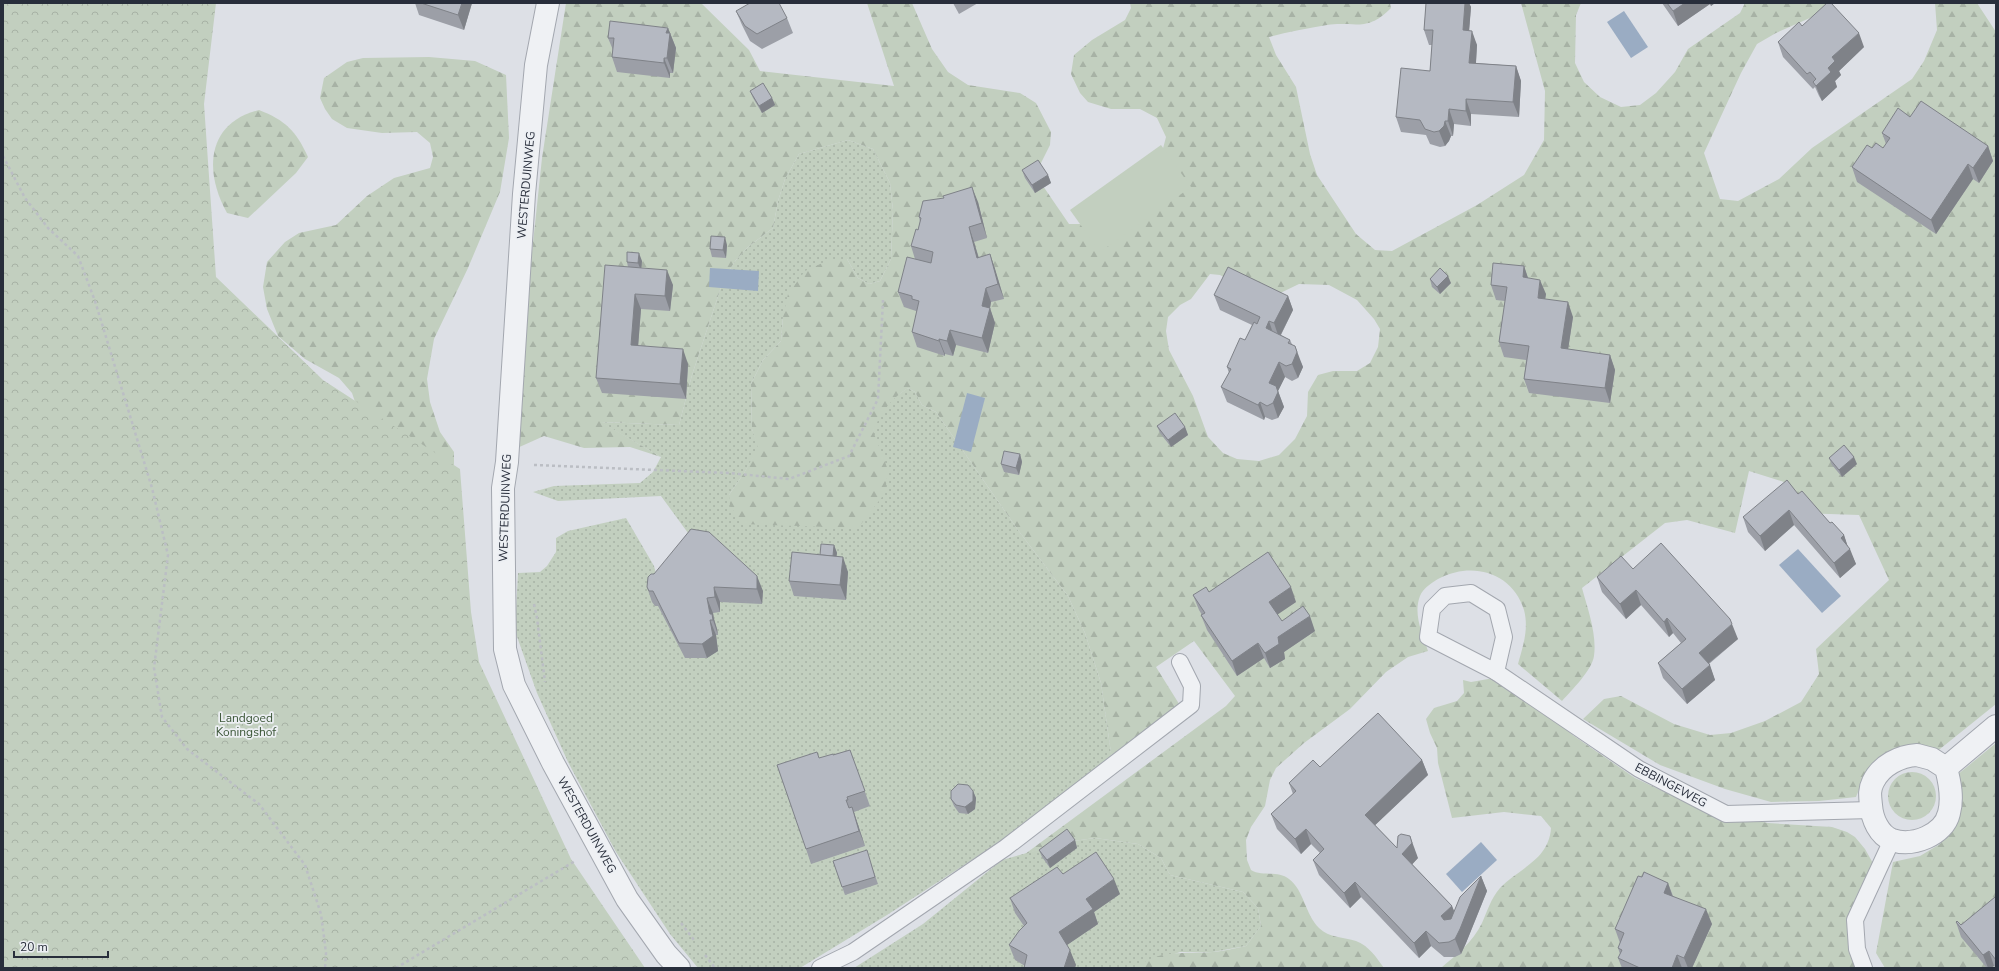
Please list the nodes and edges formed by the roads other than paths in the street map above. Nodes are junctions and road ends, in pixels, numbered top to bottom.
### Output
1 (548, 3) edge
2 (1180, 662) dead end
3 (1496, 672) junction
4 (1996, 726) edge
5 (1946, 768) junction
6 (1871, 810) junction
7 (1892, 840) junction
8 (679, 968) edge
9 (820, 968) edge
10 (1864, 968) edge

1 - 8 street, WESTERDUINWEG
2 - 9 lane
3 - 3 lane, EBBINGEWEG
3 - 6 lane, EBBINGEWEG
4 - 5 street
5 - 6 street
5 - 7 street
6 - 7 street
7 - 10 lane

